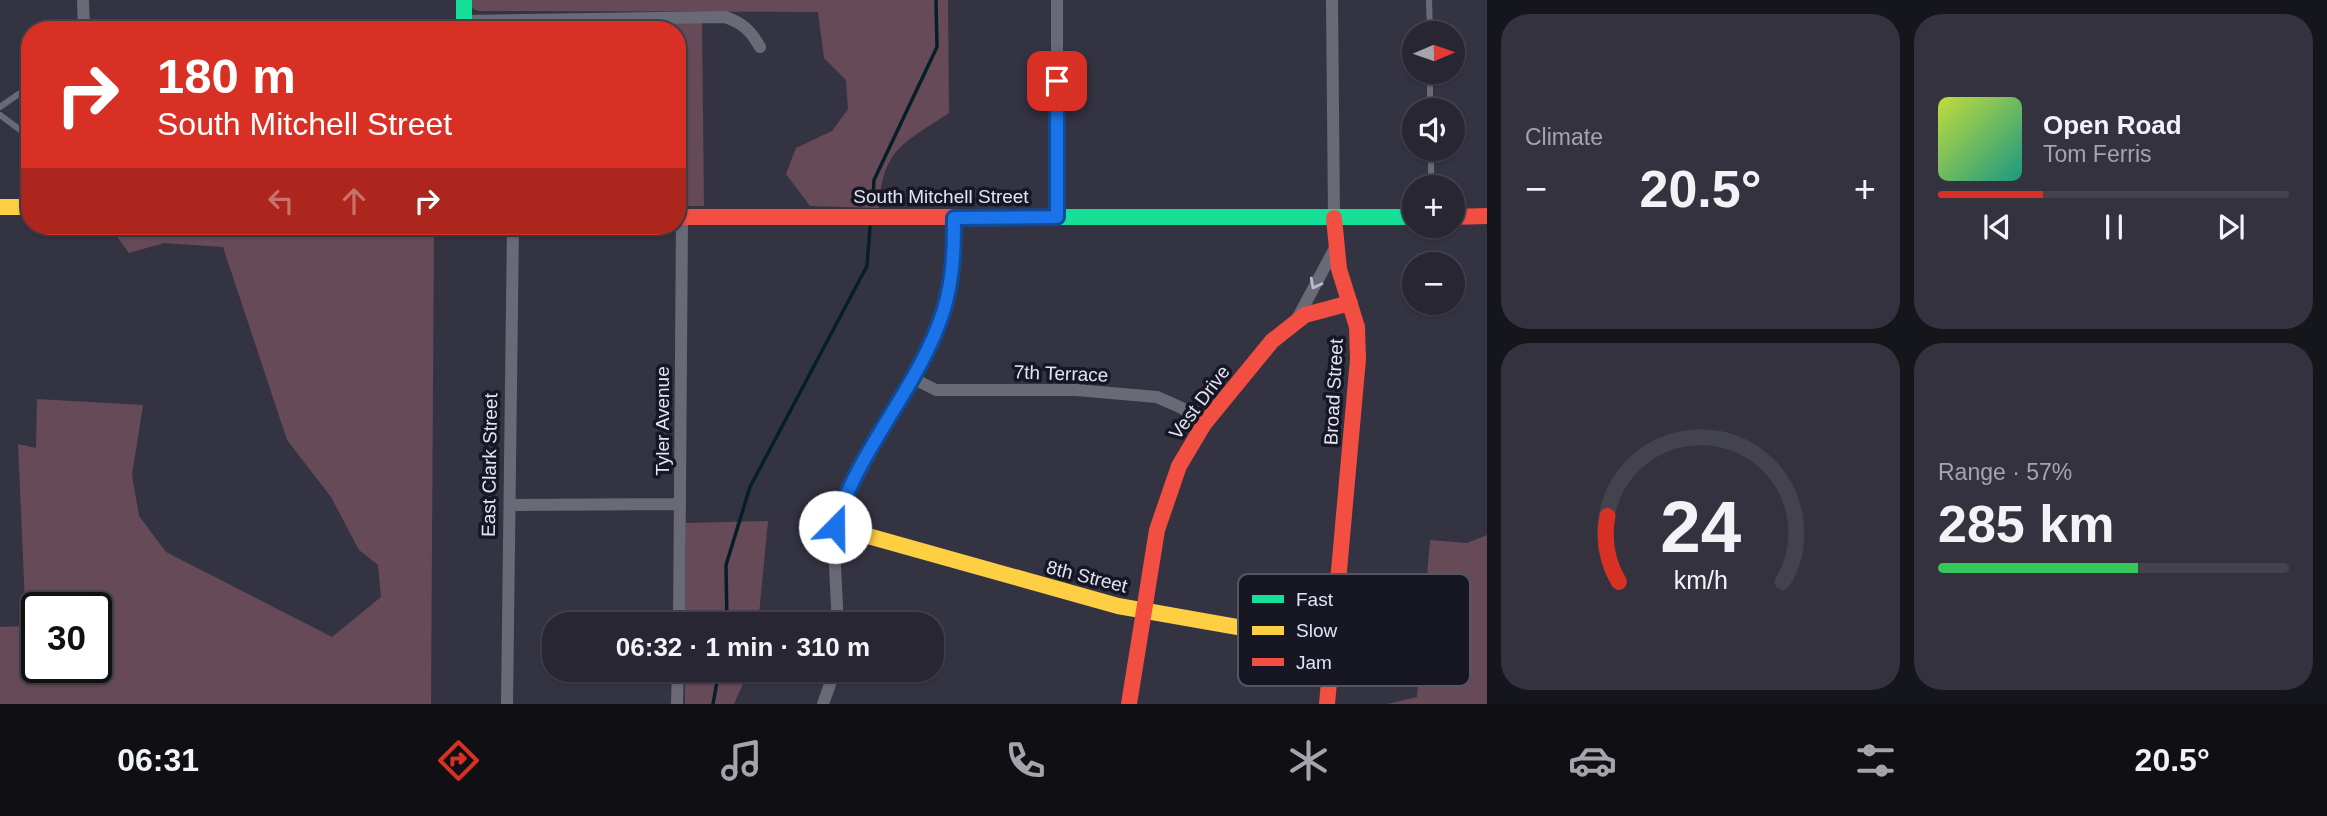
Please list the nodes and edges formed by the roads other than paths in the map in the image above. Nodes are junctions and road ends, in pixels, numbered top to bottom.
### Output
1 (83, 0) edge
2 (464, 0) edge
3 (1057, 0) edge
4 (1332, 0) edge
5 (1429, 0) edge
6 (84, 21) edge
7 (464, 21) edge
8 (529, 21) edge
9 (1430, 21) edge
10 (760, 47) dead end
11 (21, 92) edge
12 (0, 107) edge
13 (0, 115) edge
14 (21, 131) edge
15 (0, 207) edge
16 (21, 207) edge
17 (1487, 216) edge
18 (686, 217) edge
19 (1057, 217) junction
20 (1402, 217) edge
21 (1465, 217) edge
22 (954, 218) junction
23 (1335, 218) junction
24 (513, 235) edge
25 (680, 235) edge
26 (1336, 245) junction
27 (1350, 303) junction
28 (1295, 322) junction
29 (912, 378) junction
30 (1205, 424) junction
31 (680, 504) junction
32 (510, 505) junction
33 (835, 527) junction
34 (1339, 574) edge
35 (1145, 611) junction
36 (679, 612) edge
37 (838, 612) edge
38 (1238, 627) edge
39 (678, 682) edge
40 (830, 682) edge
41 (1329, 686) edge
42 (507, 704) edge
43 (677, 704) edge
44 (822, 704) edge
45 (1129, 704) edge
46 (1327, 704) edge

1 - 6 street
2 - 7 street
3 - 19 street
4 - 23 street, Broad Street
5 - 9 lane
8 - 10 street
11 - 12 lane
13 - 14 lane
15 - 16 street
17 - 21 street
18 - 22 street, South Mitchell Street
19 - 22 street, South Mitchell Street
19 - 23 street, South Mitchell Street
20 - 23 street, South Mitchell Street
22 - 29 street
23 - 26 street, Broad Street
24 - 32 street, East Clark Street
25 - 31 street, Tyler Avenue
26 - 27 street, Broad Street
26 -> 28 street
27 - 28 street, Vest Drive
27 - 34 street, Broad Street
28 - 30 street, Vest Drive
29 - 30 street, 7th Terrace
29 - 33 street
30 - 35 street, Vest Drive
31 - 32 street
31 - 36 street, Tyler Avenue
32 - 42 street, East Clark Street
33 - 35 street, 8th Street
33 - 37 street
35 - 38 street, 8th Street
35 - 45 street, Vest Drive
39 - 43 street
40 - 44 street
41 - 46 street, Broad Street

